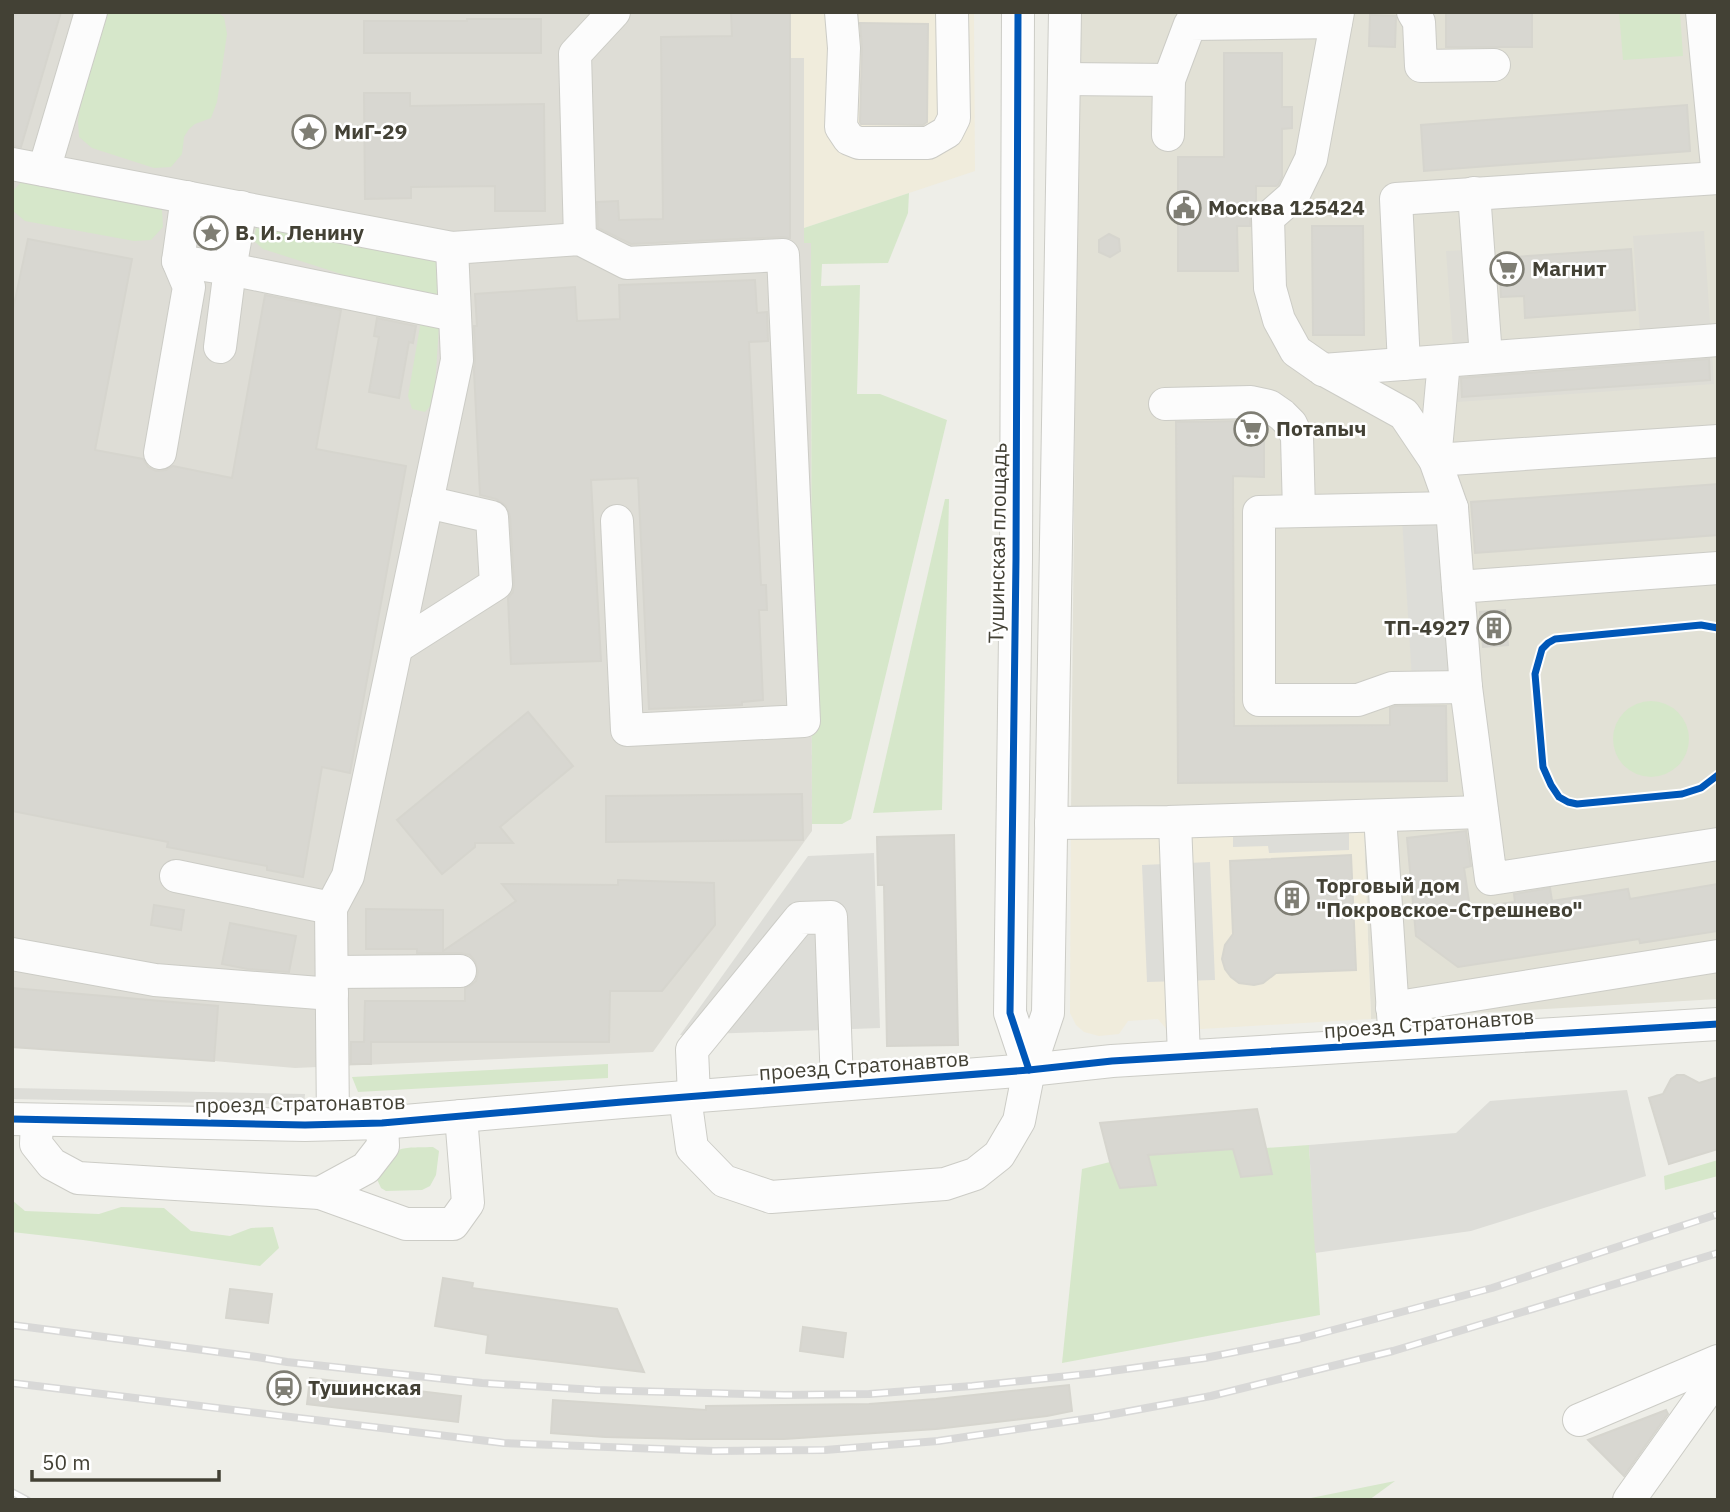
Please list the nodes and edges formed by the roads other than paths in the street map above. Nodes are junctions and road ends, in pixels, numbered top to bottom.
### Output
1 (91, 12) edge
2 (614, 12) edge
3 (841, 12) edge
4 (952, 12) edge
5 (1018, 12) edge
6 (1065, 12) edge
7 (1413, 12) edge
8 (1702, 12) edge
9 (1249, 17) edge
10 (1337, 17) edge
11 (1494, 65) dead end
12 (1064, 79) junction
13 (1169, 80) junction
14 (1168, 135) dead end
15 (12, 164) edge
16 (44, 170) junction
17 (1718, 178) edge
18 (1474, 193) junction
19 (187, 197) junction
20 (241, 207) junction
21 (580, 239) junction
22 (452, 248) junction
23 (178, 261) junction
24 (230, 269) junction
25 (455, 315) junction
26 (1718, 340) edge
27 (220, 348) dead end
28 (1486, 358) junction
29 (1444, 361) junction
30 (1404, 363) junction
31 (1323, 370) junction
32 (1165, 404) dead end
33 (1718, 441) edge
34 (160, 453) dead end
35 (1435, 460) junction
36 (427, 502) junction
37 (1452, 508) junction
38 (1298, 511) junction
39 (617, 521) dead end
40 (1718, 568) edge
41 (1458, 587) junction
42 (397, 648) junction
43 (1466, 687) junction
44 (1482, 812) junction
45 (1380, 816) junction
46 (1175, 821) junction
47 (1051, 823) junction
48 (1718, 845) edge
49 (176, 876) dead end
50 (331, 908) junction
51 (12, 954) edge
52 (1718, 956) edge
53 (460, 971) dead end
54 (332, 983) junction
55 (1392, 1008) junction
56 (1718, 1024) edge
57 (1395, 1044) junction
58 (1184, 1056) junction
59 (1029, 1070) junction
60 (837, 1085) junction
61 (690, 1097) junction
62 (461, 1116) junction
63 (25, 1119) edge
64 (382, 1123) junction
65 (332, 1124) junction
66 (320, 1193) junction
67 (1718, 1362) edge
68 (1718, 1375) edge
69 (1579, 1420) dead end
70 (1629, 1500) edge

1 - 16 street
2 - 21 street
3 - 4 street
5 - 59 street, Тушинская площадь
6 - 12 street
7 - 11 street
8 - 17 street
9 - 10 street
9 - 13 street
10 - 31 street
12 - 13 street
12 - 47 street
13 - 14 street
15 - 16 street
16 - 19 street
17 - 18 street
18 - 28 street
18 - 30 street
19 - 20 street
19 - 23 street
20 - 22 street
20 - 24 street
21 - 22 street
21 - 39 street
22 - 25 street
23 - 24 street
23 - 34 street
24 - 25 street
24 - 27 street
25 - 36 street
26 - 28 street
28 - 29 street
29 - 30 street
29 - 35 street
30 - 31 street
31 - 35 street
32 - 38 street
33 - 35 street
35 - 37 street
36 - 42 street
36 - 42 street
37 - 38 street
37 - 41 street
38 - 43 street
40 - 41 street
41 - 43 street
42 - 50 street
43 - 44 street
44 - 45 street
44 - 48 street
45 - 46 street
45 - 55 street
46 - 47 street
46 - 58 street
47 - 59 street
49 - 50 street
50 - 54 street
51 - 54 street
52 - 55 street
53 - 54 street
54 - 65 street
55 - 57 street
56 - 57 street, проезд Стратонавтов
57 - 58 street, проезд Стратонавтов
58 - 59 street, проезд Стратонавтов
59 - 60 street, проезд Стратонавтов
59 - 61 street
60 - 61 street, проезд Стратонавтов
60 - 61 street
61 - 62 street, проезд Стратонавтов
62 - 64 street, проезд Стратонавтов
62 - 66 street
63 - 65 street, проезд Стратонавтов
63 - 66 street
64 - 65 street, проезд Стратонавтов
64 - 66 street
67 - 69 street
68 - 70 street

